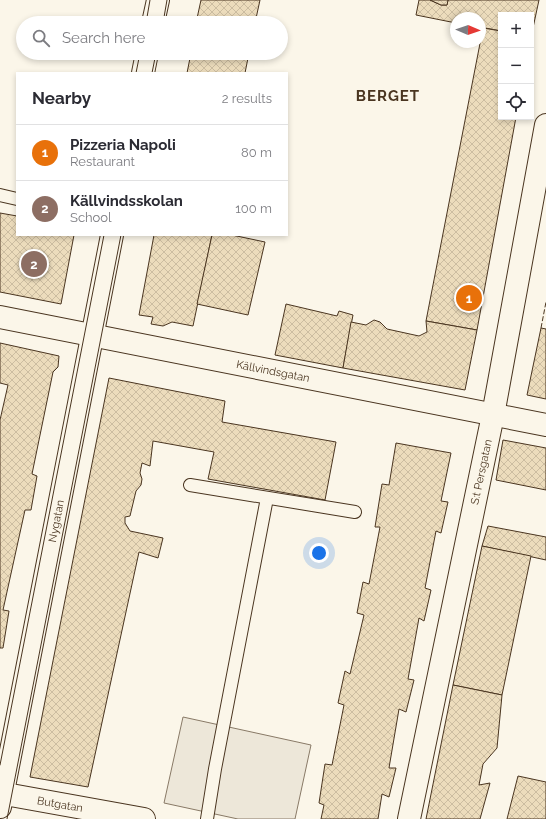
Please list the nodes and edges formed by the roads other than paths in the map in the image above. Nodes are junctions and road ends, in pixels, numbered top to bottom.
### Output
1 (158, 0) edge
2 (155, 16) edge
3 (146, 60) edge
4 (143, 72) edge
5 (546, 125) edge
6 (0, 195) edge
7 (16, 199) edge
8 (112, 236) edge
9 (0, 317) edge
10 (92, 335) junction
11 (493, 415) junction
12 (546, 425) edge
13 (190, 485) dead end
14 (267, 498) junction
15 (355, 512) dead end
16 (1, 798) edge
17 (144, 819) edge
18 (206, 819) edge
19 (409, 819) edge

1 - 2 street
3 - 4 street
5 - 11 street, S:t Persgatan
6 - 7 lane
8 - 10 street, Nygatan
9 - 10 street, Källvindsgatan
10 - 11 street, Källvindsgatan
10 - 16 street, Nygatan
11 - 12 street, Källvindsgatan
11 - 19 street, S:t Persgatan
13 - 14 lane
14 - 15 lane
14 - 18 lane
16 - 17 street, Butgatan

